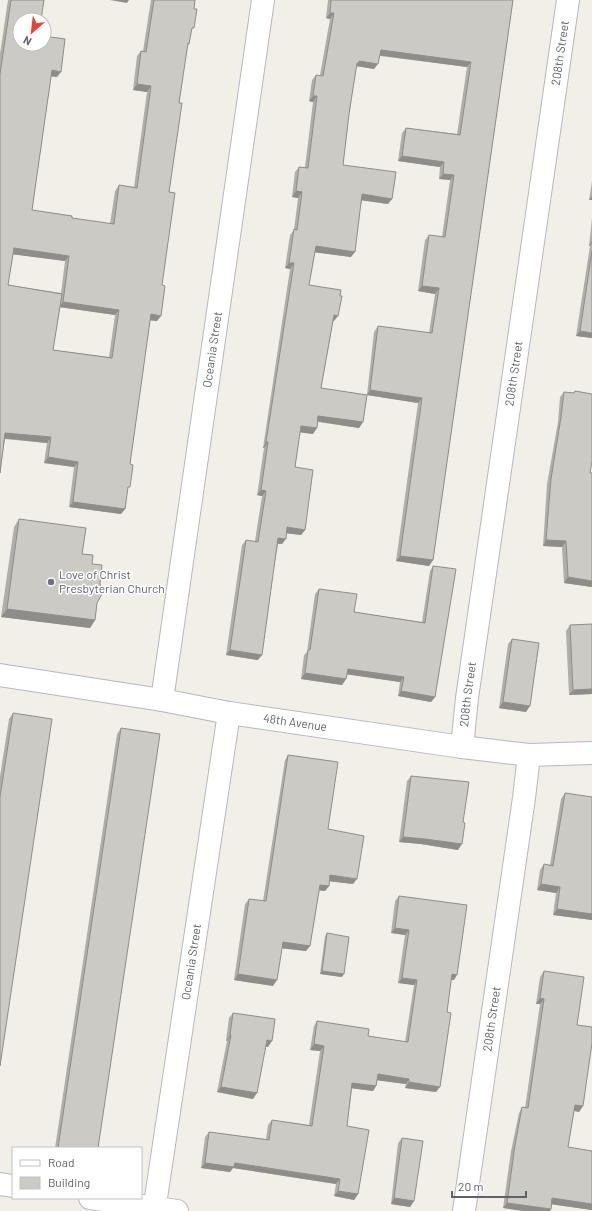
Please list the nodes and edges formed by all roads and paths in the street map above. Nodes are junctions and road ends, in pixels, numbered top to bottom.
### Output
1 (263, 0) edge
2 (568, 0) edge
3 (0, 674) edge
4 (162, 700) junction
5 (228, 713) junction
6 (462, 747) junction
7 (592, 753) edge
8 (529, 755) junction
9 (0, 1184) edge
10 (12, 1186) edge
11 (96, 1199) edge
12 (154, 1209) edge
13 (177, 1211) edge
14 (464, 1211) edge

1 - 4 street, Oceania Street
2 - 6 street, 208th Street
3 - 4 street, 48th Avenue
4 - 5 street, 48th Avenue
5 - 6 street, 48th Avenue
5 - 12 street, Oceania Street
6 - 8 street, 48th Avenue
7 - 8 street, 48th Avenue
8 - 14 street, 208th Street
9 - 10 street
11 - 12 street
12 - 13 street

